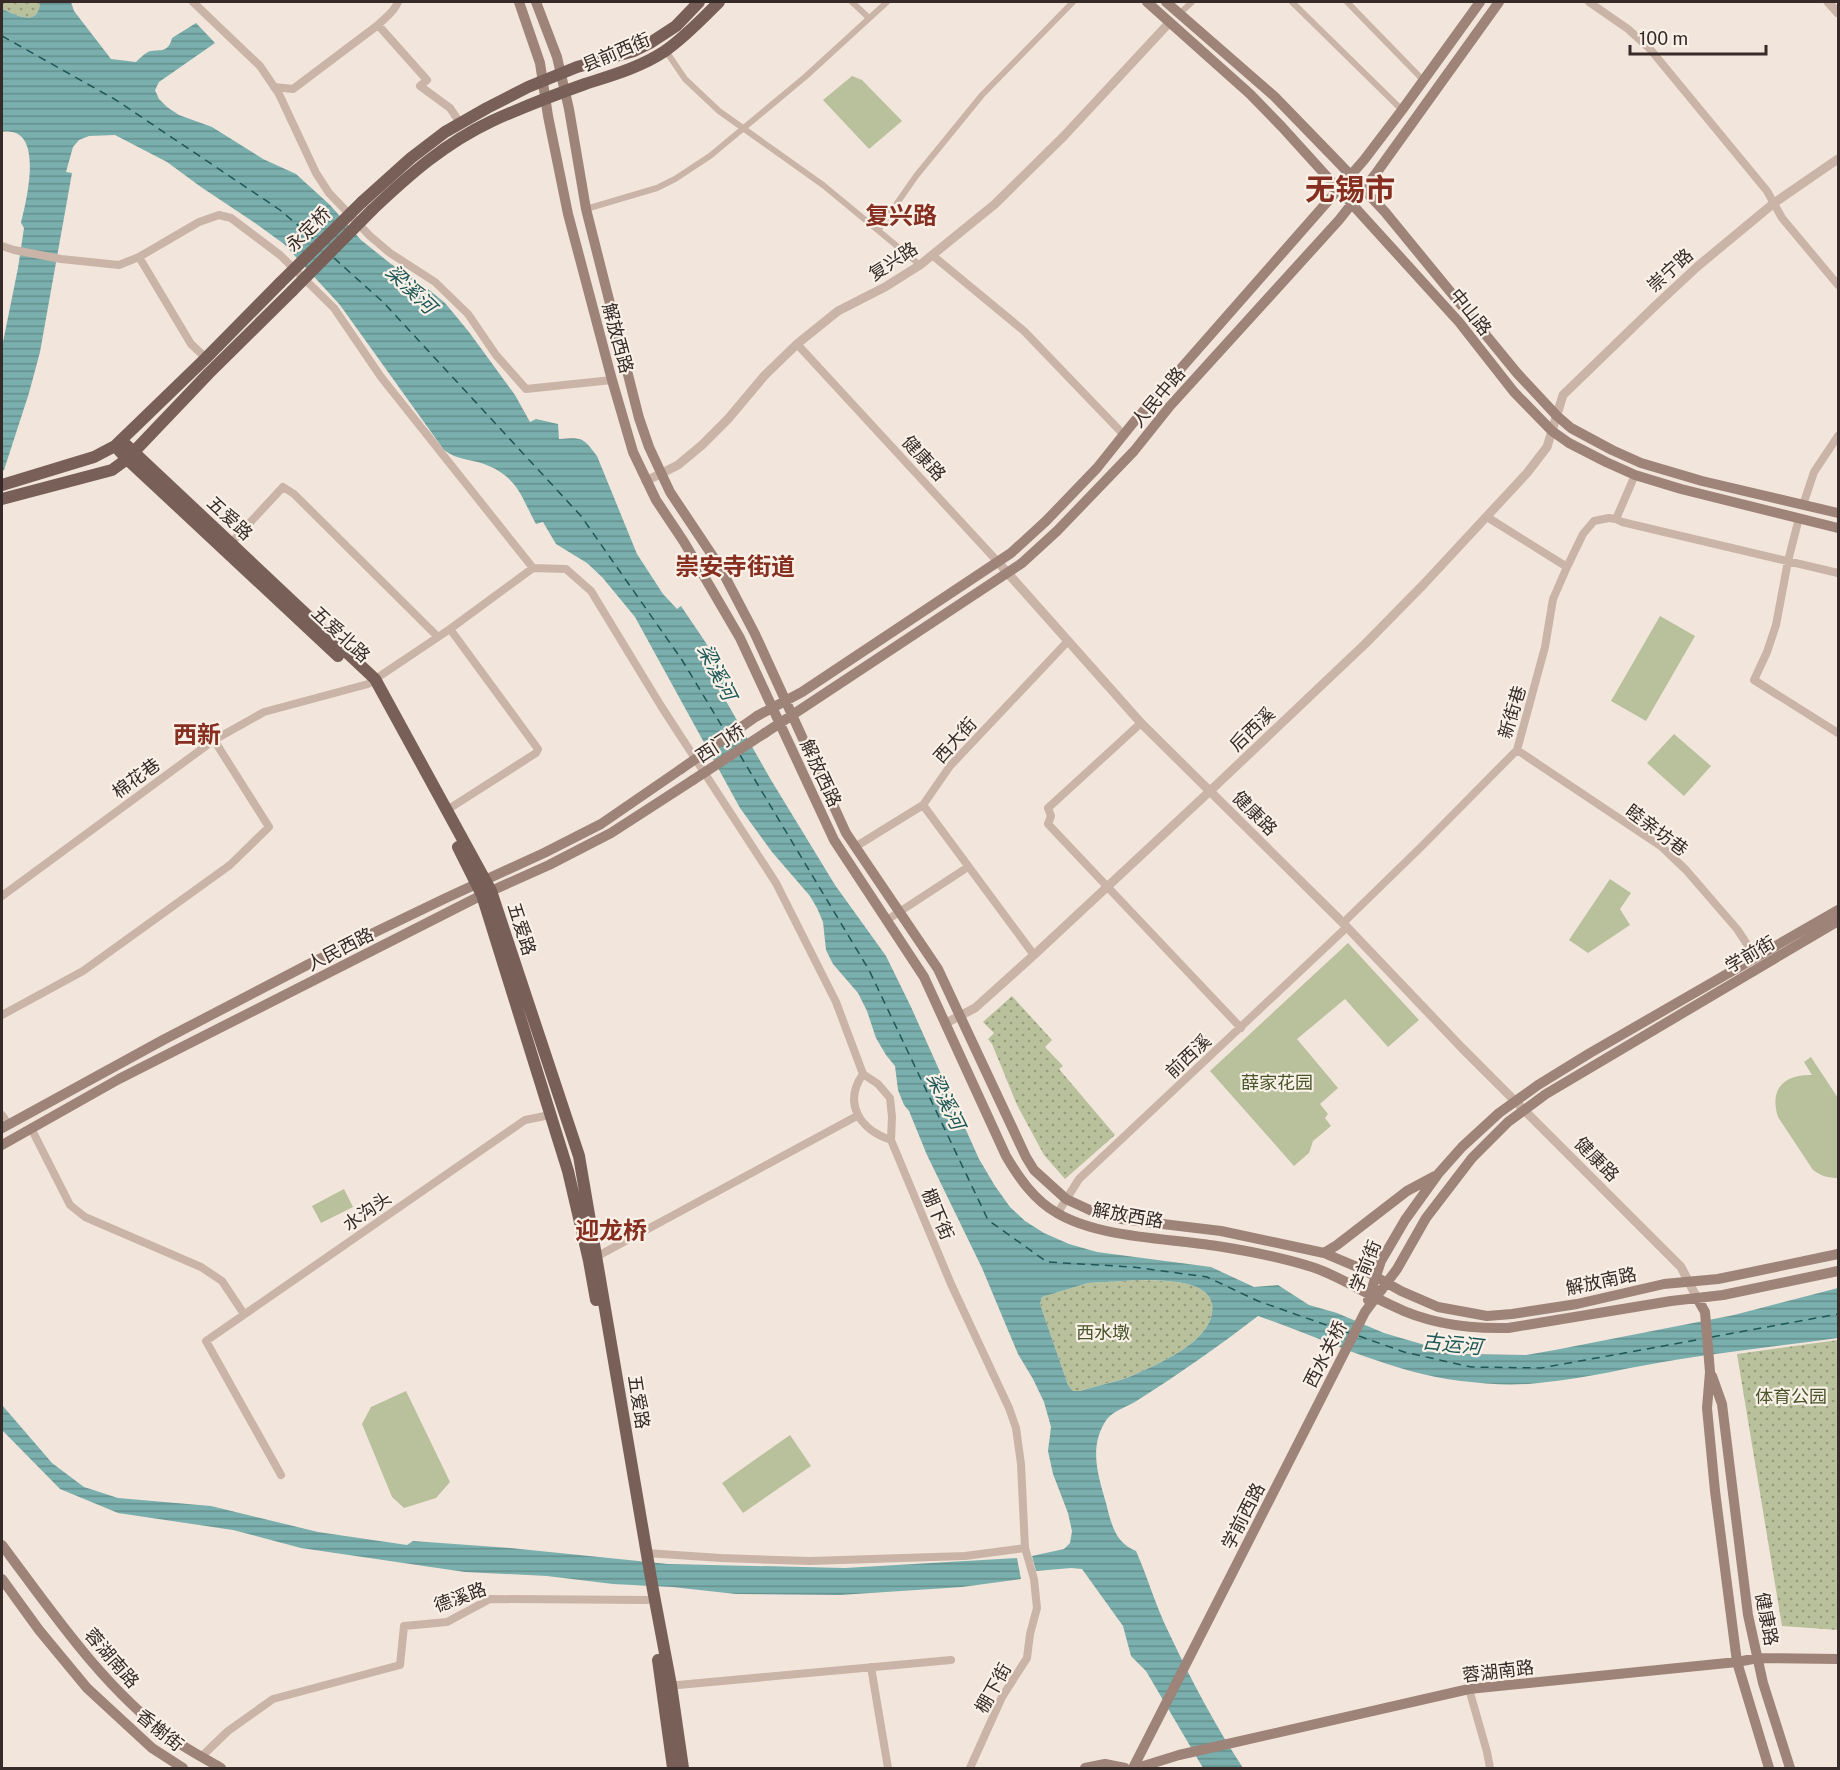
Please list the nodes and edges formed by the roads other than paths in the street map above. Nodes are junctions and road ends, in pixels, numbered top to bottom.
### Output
1 (193, 2) edge
2 (398, 2) edge
3 (519, 2) edge
4 (536, 2) edge
5 (699, 2) edge
6 (718, 2) edge
7 (852, 2) edge
8 (887, 2) edge
9 (1072, 2) edge
10 (1147, 2) edge
11 (1166, 2) edge
12 (1192, 2) edge
13 (1292, 2) edge
14 (1347, 2) edge
15 (1480, 2) edge
16 (1499, 2) edge
17 (1589, 2) edge
18 (1828, 2) edge
19 (1839, 13) edge
20 (1179, 14) junction
21 (869, 18) junction
22 (1169, 23) junction
23 (378, 24) junction
24 (665, 51) junction
25 (561, 74) junction
26 (543, 81) junction
27 (1424, 81) junction
28 (274, 87) junction
29 (565, 92) junction
30 (545, 99) junction
31 (1402, 110) junction
32 (460, 123) junction
33 (743, 128) junction
34 (1839, 159) edge
35 (1351, 176) junction
36 (1339, 189) junction
37 (1364, 189) junction
38 (1352, 203) junction
39 (1774, 203) junction
40 (367, 206) junction
41 (586, 209) junction
42 (879, 229) junction
43 (2, 246) edge
44 (932, 255) junction
45 (139, 257) junction
46 (920, 265) junction
47 (1839, 285) edge
48 (797, 344) junction
49 (206, 358) junction
50 (612, 380) junction
51 (1557, 416) junction
52 (1552, 431) junction
53 (1125, 435) junction
54 (1839, 436) edge
55 (118, 443) junction
56 (130, 456) junction
57 (661, 474) junction
58 (1635, 475) junction
59 (646, 481) junction
60 (7, 484) edge
61 (2, 499) edge
62 (1803, 505) junction
63 (1839, 513) edge
64 (1487, 517) junction
65 (1799, 518) junction
66 (1616, 519) junction
67 (1839, 528) edge
68 (231, 543) junction
69 (998, 561) junction
70 (1788, 561) junction
71 (1567, 567) junction
72 (533, 568) junction
73 (1007, 573) junction
74 (1839, 573) edge
75 (450, 629) junction
76 (438, 637) junction
77 (1068, 641) junction
78 (372, 681) junction
79 (786, 700) junction
80 (773, 706) junction
81 (792, 714) junction
82 (757, 716) joint
83 (781, 723) junction
84 (1141, 723) junction
85 (765, 733) joint
86 (1839, 733) edge
87 (214, 740) junction
88 (1517, 750) junction
89 (681, 770) joint
90 (693, 780) joint
91 (1210, 791) junction
92 (923, 805) junction
93 (447, 810) junction
94 (855, 847) junction
95 (968, 867) junction
96 (1108, 886) junction
97 (484, 888) junction
98 (2, 896) edge
99 (1839, 910) edge
100 (899, 913) junction
101 (887, 920) junction
102 (1839, 921) edge
103 (1345, 925) junction
104 (1034, 955) junction
105 (1756, 958) junction
106 (2, 1015) edge
107 (960, 1016) junction
108 (946, 1023) junction
109 (1241, 1028) junction
110 (863, 1074) junction
111 (1516, 1101) junction
112 (1525, 1110) junction
113 (550, 1115) junction
114 (857, 1116) junction
115 (4, 1122) edge
116 (31, 1128) junction
117 (891, 1140) junction
118 (2, 1145) edge
119 (1437, 1174) junction
120 (1066, 1199) junction
121 (1057, 1214) junction
122 (1324, 1253) junction
123 (1839, 1254) edge
124 (593, 1258) junction
125 (1839, 1271) edge
126 (1376, 1277) junction
127 (1689, 1282) junction
128 (1386, 1283) junction
129 (1373, 1295) junction
130 (1697, 1298) junction
131 (1365, 1312) joint
132 (244, 1314) junction
133 (1710, 1372) junction
134 (1314, 1411) joint
135 (281, 1475) dead end
136 (2, 1545) edge
137 (1025, 1548) junction
138 (643, 1553) junction
139 (2, 1579) edge
140 (648, 1594) junction
141 (1758, 1658) junction
142 (1839, 1659) edge
143 (951, 1660) dead end
144 (1737, 1662) junction
145 (871, 1667) junction
146 (667, 1686) junction
147 (1469, 1689) junction
148 (201, 1756) junction
149 (183, 1768) edge
150 (221, 1768) edge
151 (673, 1768) edge
152 (683, 1768) edge
153 (888, 1768) edge
154 (970, 1768) edge
155 (1085, 1768) edge
156 (1125, 1768) edge
157 (1135, 1768) edge
158 (1490, 1768) edge
159 (1769, 1768) edge
160 (1790, 1768) edge

1 - 28 street
2 - 23 street
3 - 26 main road, 解放西路
4 - 25 main road, 解放西路
5 - 25 main road, 县前西街
6 - 24 main road, 县前西街
7 - 21 street
8 - 21 street
9 - 42 street
10 - 22 main road, 中山路
11 - 20 main road, 中山路
12 - 20 street
13 - 31 street
14 - 27 street
15 - 27 main road, 人民中路
16 - 37 main road, 人民中路
17 - 39 street
18 - 19 street
20 - 35 main road, 中山路
21 - 33 street
22 - 36 main road, 中山路
22 - 44 street, 复兴路
23 - 28 street
23 - 32 street
24 - 29 main road, 县前西街
24 - 33 street
25 - 26 main road, 县前西街
25 - 29 main road, 解放西路
26 - 30 main road, 解放西路
26 - 32 main road, 县前西街
27 - 31 main road, 人民中路
28 - 50 street
29 - 30 main road, 县前西街
29 - 41 main road, 解放西路
30 - 40 main road, 县前西街
30 - 50 main road, 解放西路
31 - 35 main road, 人民中路
32 - 40 main road, 县前西街
33 - 41 street
33 - 42 street
34 - 39 street, 崇宁路
35 - 36 main road, 人民中路
35 - 37 main road, 中山路
36 - 38 main road, 中山路
36 - 53 main road, 人民中路
37 - 38 main road, 人民中路
37 - 51 main road, 中山路
38 - 52 main road, 中山路
38 - 73 main road, 人民中路
39 - 47 street
39 - 51 street, 崇宁路
40 - 49 main road, 永定桥, bridge
40 - 56 main road, 永定桥, bridge
41 - 57 main road, 解放西路
42 - 46 street
43 - 45 street
44 - 46 street, 复兴路
44 - 53 street
45 - 49 street
45 - 72 street
46 - 48 street, 复兴路
48 - 57 street, 复兴路
48 - 69 street, 健康路
49 - 55 main road, 永定桥
50 - 59 main road, 解放西路
51 - 52 street, 崇宁路
51 - 62 main road, 中山路
52 - 58 main road, 中山路
52 - 64 street, 后西溪
53 - 69 main road, 人民中路
54 - 62 street
55 - 56 main road, 五爱北路
55 - 60 main road, 永定桥
56 - 61 main road, 永定桥
56 - 68 main road, 五爱路
56 - 78 main road, 五爱北路
57 - 59 street, 复兴路
57 - 79 main road, 解放西路
58 - 65 main road, 中山路
58 - 66 street
59 - 80 main road, 解放西路
62 - 63 main road, 中山路
64 - 71 street
64 - 91 street, 后西溪
65 - 67 main road, 中山路
65 - 70 street
66 - 70 street
66 - 71 street, 新街巷
68 - 76 street
68 - 78 main road, 五爱路
69 - 73 street, 健康路
69 - 79 main road, 人民中路
70 - 74 street
70 - 86 street
71 - 88 street, 新街巷
72 - 75 street, 棉花巷
72 - 110 street, 棚下街
73 - 77 street, 健康路
73 - 81 main road, 人民中路
75 - 76 street, 棉花巷
75 - 93 street
76 - 78 street, 棉花巷
77 - 84 street, 健康路
77 - 92 street, 西大街
78 - 87 street, 棉花巷
78 - 93 main road, 五爱路
78 - 97 main road, 五爱北路
79 - 80 main road, 人民中路
79 - 81 main road, 解放西路
80 - 82 main road, 人民中路
80 - 83 main road, 解放西路
81 - 83 main road, 人民中路
81 - 94 main road, 解放西路
82 - 89 main road, 西门桥, bridge
83 - 85 main road, 人民中路
83 - 101 main road, 解放西路
84 - 91 street, 健康路
84 - 96 street
85 - 90 main road, 西门桥, bridge
87 - 98 street, 棉花巷
87 - 106 street
88 - 103 street, 新街巷
88 - 105 street, 睦亲坊巷
89 - 97 main road, 人民西路
90 - 97 main road, 人民西路
91 - 96 street, 后西溪
91 - 103 street, 健康路
92 - 94 street, 西大街
92 - 95 street
93 - 97 main road, 五爱路
94 - 100 main road, 解放西路
95 - 100 street
95 - 104 street
96 - 104 street, 后西溪
96 - 109 street
97 - 113 main road, 五爱路
97 - 115 main road, 人民西路
97 - 116 main road, 人民西路
97 - 124 main road, 五爱路
99 - 105 main road, 学前街
100 - 101 street
100 - 107 main road, 解放西路
101 - 108 main road, 解放西路
102 - 112 main road, 学前街
103 - 109 street, 前西溪
103 - 111 street, 健康路
104 - 107 street, 后西溪
105 - 111 main road, 学前街
107 - 108 street, 后西溪
107 - 120 main road, 解放西路
108 - 121 main road, 解放西路
109 - 120 street, 前西溪
110 - 114 street
110 - 117 street, 棚下街
111 - 112 street, 健康路
111 - 119 main road, 学前街
112 - 127 street, 健康路
112 - 128 main road, 学前街
113 - 124 main road, 五爱路
113 - 132 street, 水沟头
114 - 117 street
114 - 124 street
116 - 118 main road, 人民西路
116 - 132 street
117 - 137 street, 棚下街
119 - 122 main road
119 - 126 main road, 学前街
120 - 121 street, 前西溪
120 - 122 main road, 解放西路
121 - 129 main road, 解放西路
122 - 126 main road, 解放西路
123 - 127 main road, 解放南路
124 - 138 main road, 五爱路
125 - 130 main road, 解放南路
126 - 128 main road, 解放南路
126 - 129 main road, 学前街
127 - 128 main road, 解放南路
127 - 130 street, 健康路
128 - 129 main road, 学前街
129 - 130 main road, 解放南路
129 - 131 main road, 学前街
130 - 133 main road
131 - 134 main road, 西水关桥
132 - 135 street, 水沟头
133 - 141 main road, 健康路
133 - 144 main road, 健康路
134 - 157 main road, 学前西路
136 - 148 main road, 蓉湖南路
137 - 138 street
137 - 154 street, 棚下街
138 - 140 main road, 五爱路
139 - 149 main road, 香榭街
140 - 146 main road
140 - 148 street, 德溪路
141 - 142 main road, 蓉湖南路
141 - 144 main road, 蓉湖南路
141 - 160 main road, 健康路
143 - 145 street
144 - 147 main road, 蓉湖南路
144 - 159 main road, 健康路
145 - 146 street
145 - 153 street
146 - 151 main road
146 - 152 main road
147 - 157 main road, 蓉湖南路
147 - 158 street
148 - 150 main road, 蓉湖南路
155 - 156 main road

